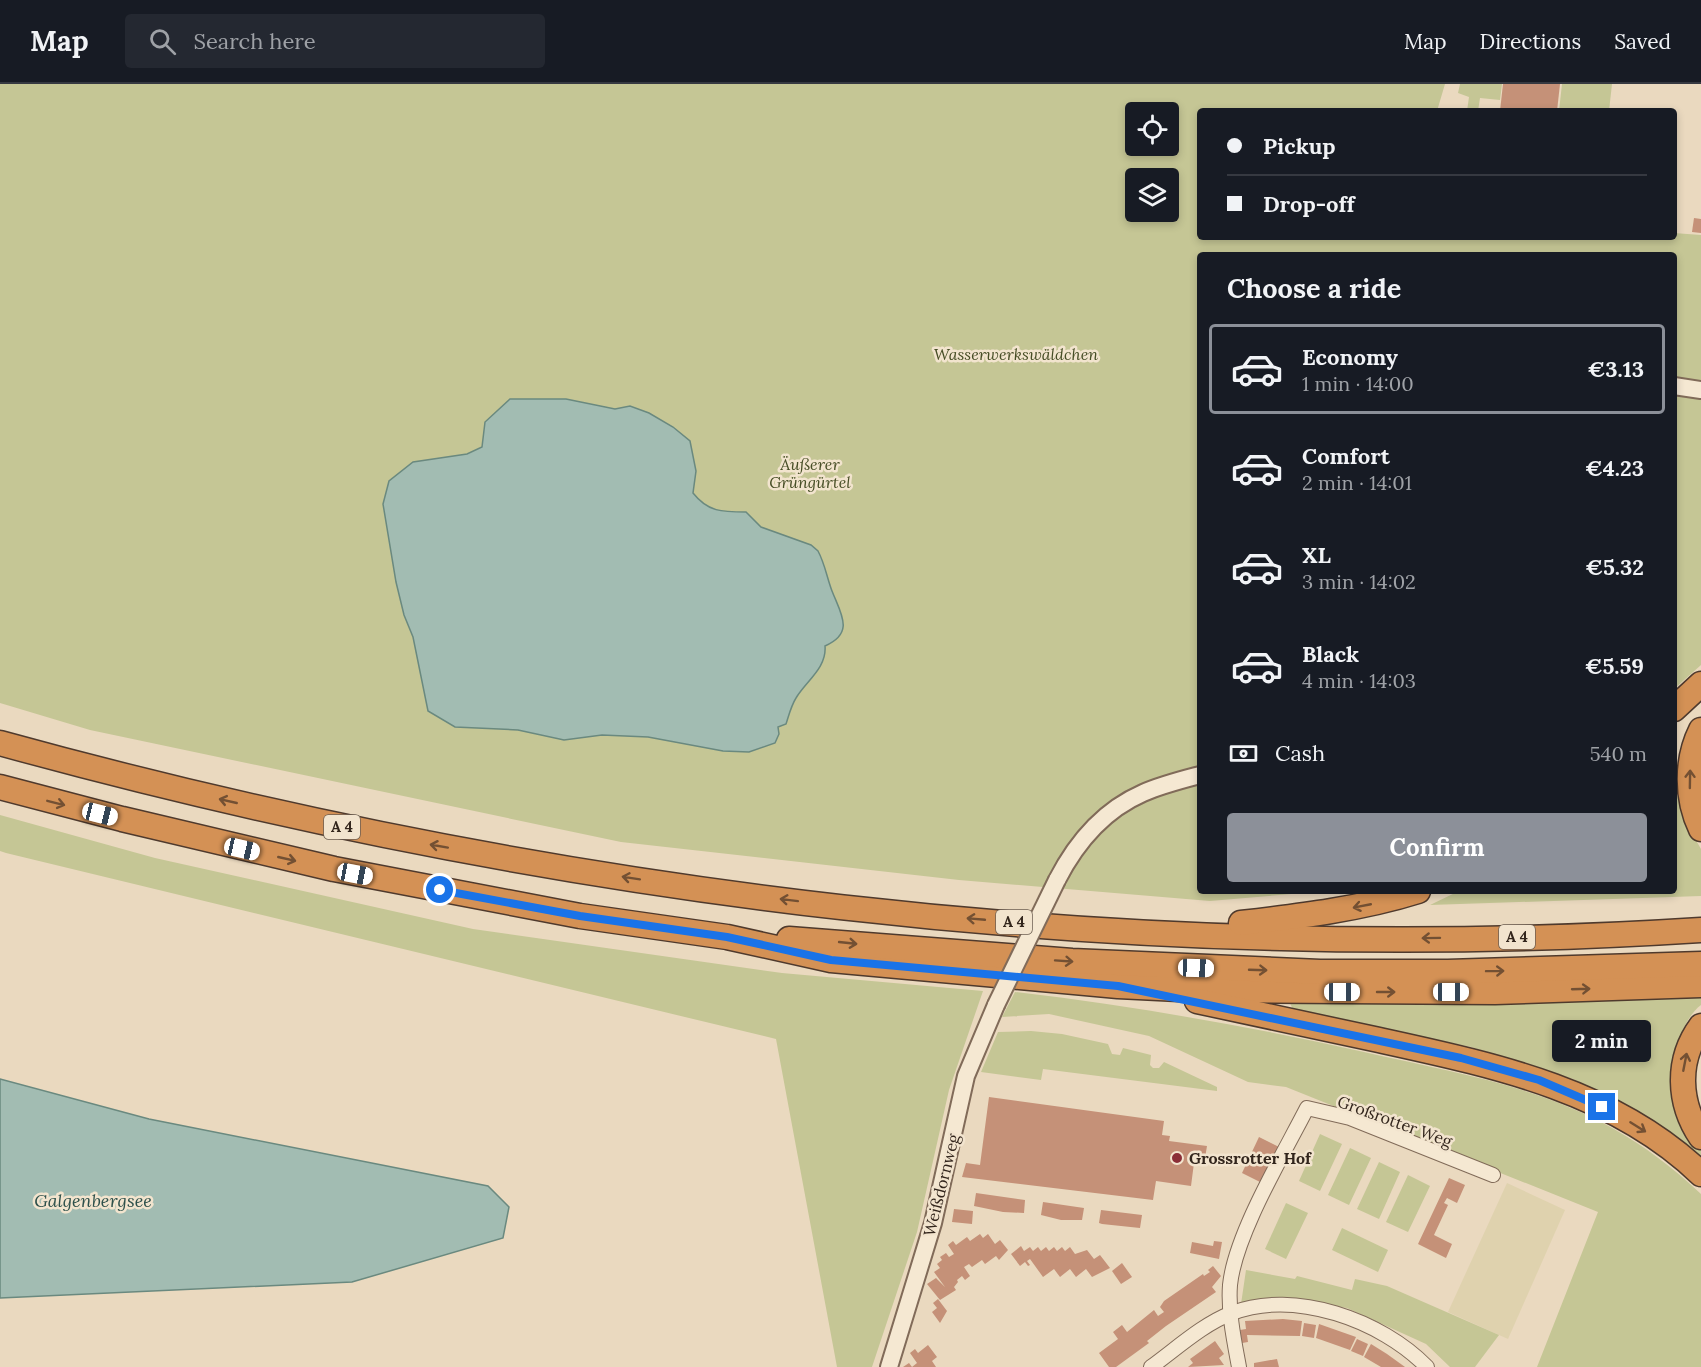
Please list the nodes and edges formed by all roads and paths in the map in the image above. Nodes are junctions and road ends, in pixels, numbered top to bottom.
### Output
1 (1677, 386) edge
2 (1701, 390) edge
3 (1701, 684) edge
4 (1677, 706) edge
5 (1701, 730) edge
6 (0, 743) edge
7 (1197, 775) edge
8 (0, 787) edge
9 (1701, 829) edge
10 (1409, 894) edge
11 (1701, 925) edge
12 (1701, 930) edge
13 (1165, 933) junction
14 (1658, 933) junction
15 (727, 937) junction
16 (1701, 964) edge
17 (1701, 985) edge
18 (1118, 986) junction
19 (1701, 1026) edge
20 (1701, 1137) edge
21 (1701, 1174) edge
22 (1493, 1175) dead end
23 (1230, 1314) junction
24 (889, 1367) edge
25 (1151, 1367) edge
26 (1239, 1367) edge
27 (1427, 1367) edge

1 - 2 street
3 - 4 highway
9 -> 5 highway
13 -> 6 highway, A 4
7 - 24 street, Weißdornweg, bridge
8 -> 15 highway, A 4
10 -> 13 highway
11 - 14 highway
12 - 14 highway, A 4
14 -> 13 highway, A 4
15 -> 16 highway, A 4
15 - 18 highway
18 -> 17 highway
18 -> 21 highway
20 -> 19 highway
22 - 23 street, Großrotter Weg
23 - 25 street
23 - 26 street, Großrotter Weg
23 - 27 street

